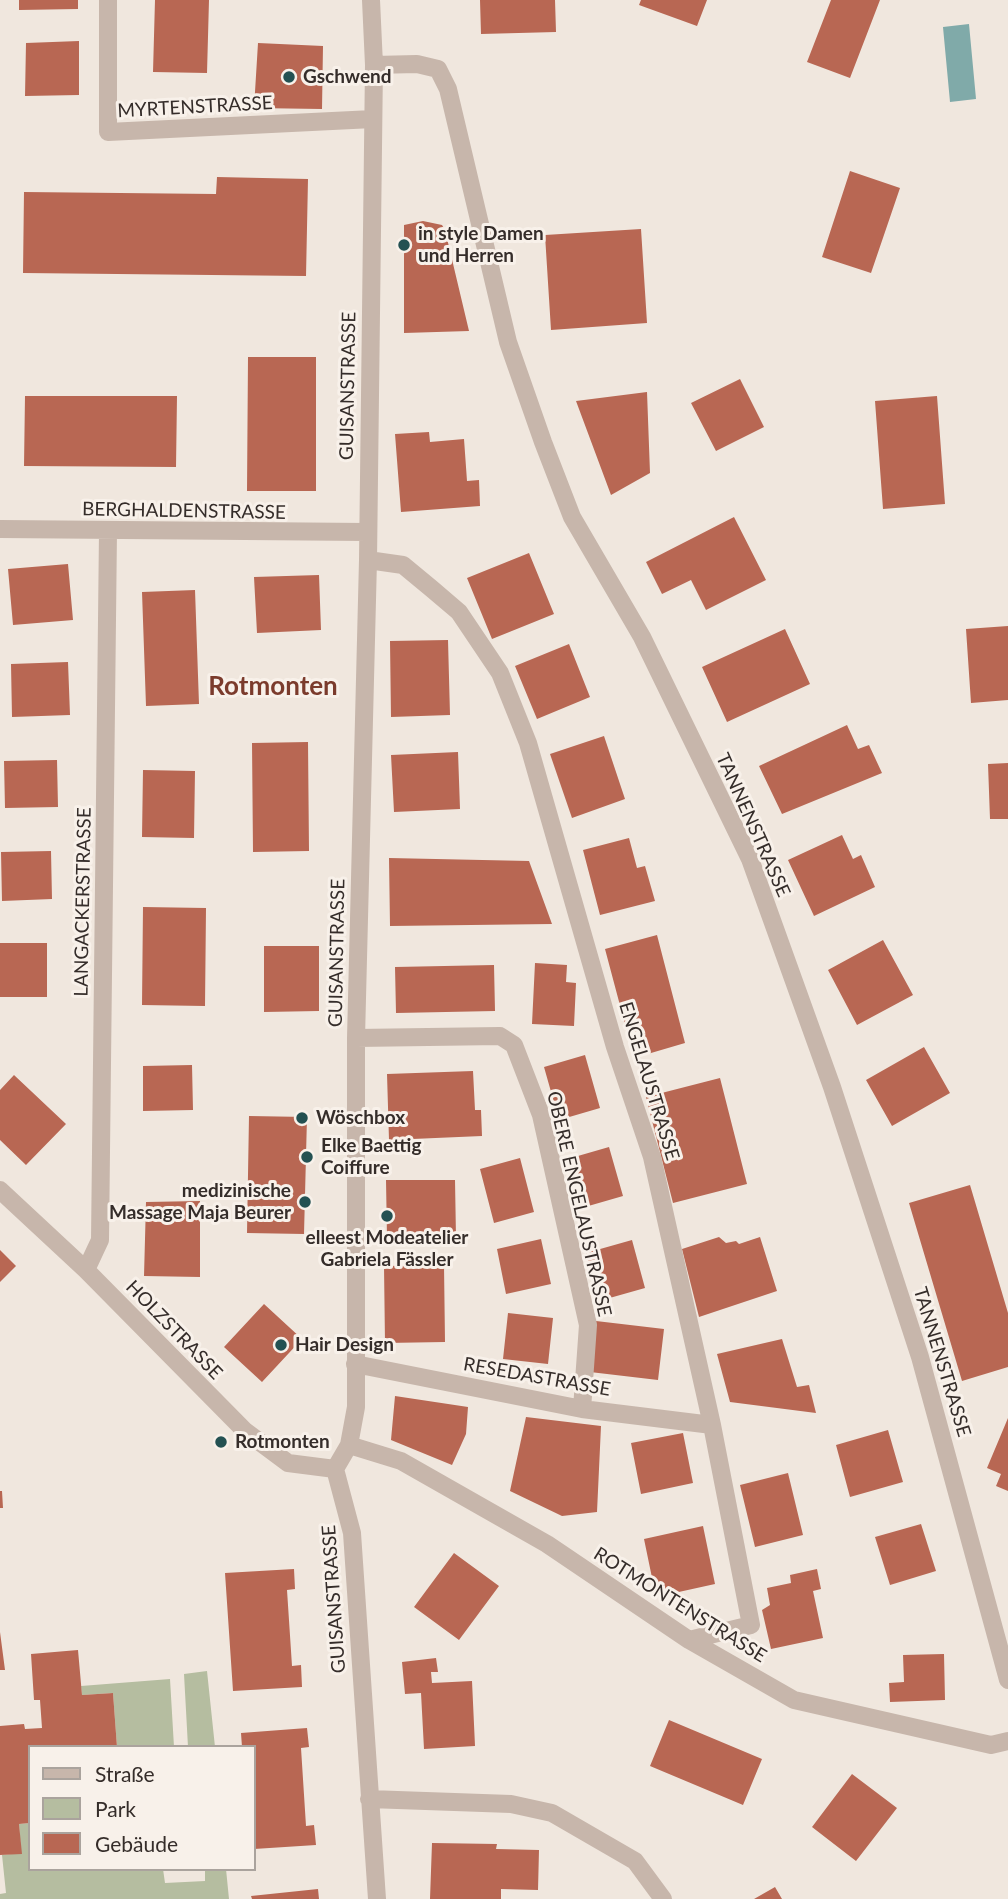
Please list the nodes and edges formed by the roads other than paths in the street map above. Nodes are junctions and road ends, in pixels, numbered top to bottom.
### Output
1 (108, 0) edge
2 (372, 0) edge
3 (374, 65) junction
4 (373, 119) junction
5 (0, 529) edge
6 (108, 531) junction
7 (367, 533) junction
8 (368, 560) junction
9 (356, 1038) junction
10 (0, 1190) edge
11 (86, 1270) junction
12 (355, 1364) junction
13 (582, 1409) junction
14 (712, 1425) junction
15 (349, 1445) junction
16 (335, 1469) junction
17 (689, 1640) junction
18 (1008, 1680) edge
19 (1008, 1741) edge
20 (369, 1799) junction
21 (377, 1899) edge
22 (663, 1899) edge

1 - 4 street, MYRTENSTRASSE
2 - 3 street, GUISANSTRASSE
3 - 4 street, GUISANSTRASSE
3 - 18 street, TANNENSTRASSE
4 - 7 street, GUISANSTRASSE
5 - 6 street, BERGHALDENSTRASSE
6 - 7 street, BERGHALDENSTRASSE
6 - 11 street, LANGACKERSTRASSE
7 - 8 street, GUISANSTRASSE
8 - 9 street, GUISANSTRASSE
8 - 14 street, ENGELAUSTRASSE
9 - 12 street, GUISANSTRASSE
9 - 13 street, OBERE ENGELAUSTRASSE
10 - 11 street, HOLZSTRASSE
11 - 16 street, HOLZSTRASSE
12 - 13 street, RESEDASTRASSE
12 - 15 street, GUISANSTRASSE
13 - 14 street, RESEDASTRASSE
14 - 17 street, ENGELAUSTRASSE
15 - 16 street, GUISANSTRASSE
15 - 17 street, ROTMONTENSTRASSE
16 - 20 street, GUISANSTRASSE
17 - 19 street, ROTMONTENSTRASSE
20 - 21 street, GUISANSTRASSE
20 - 22 street

